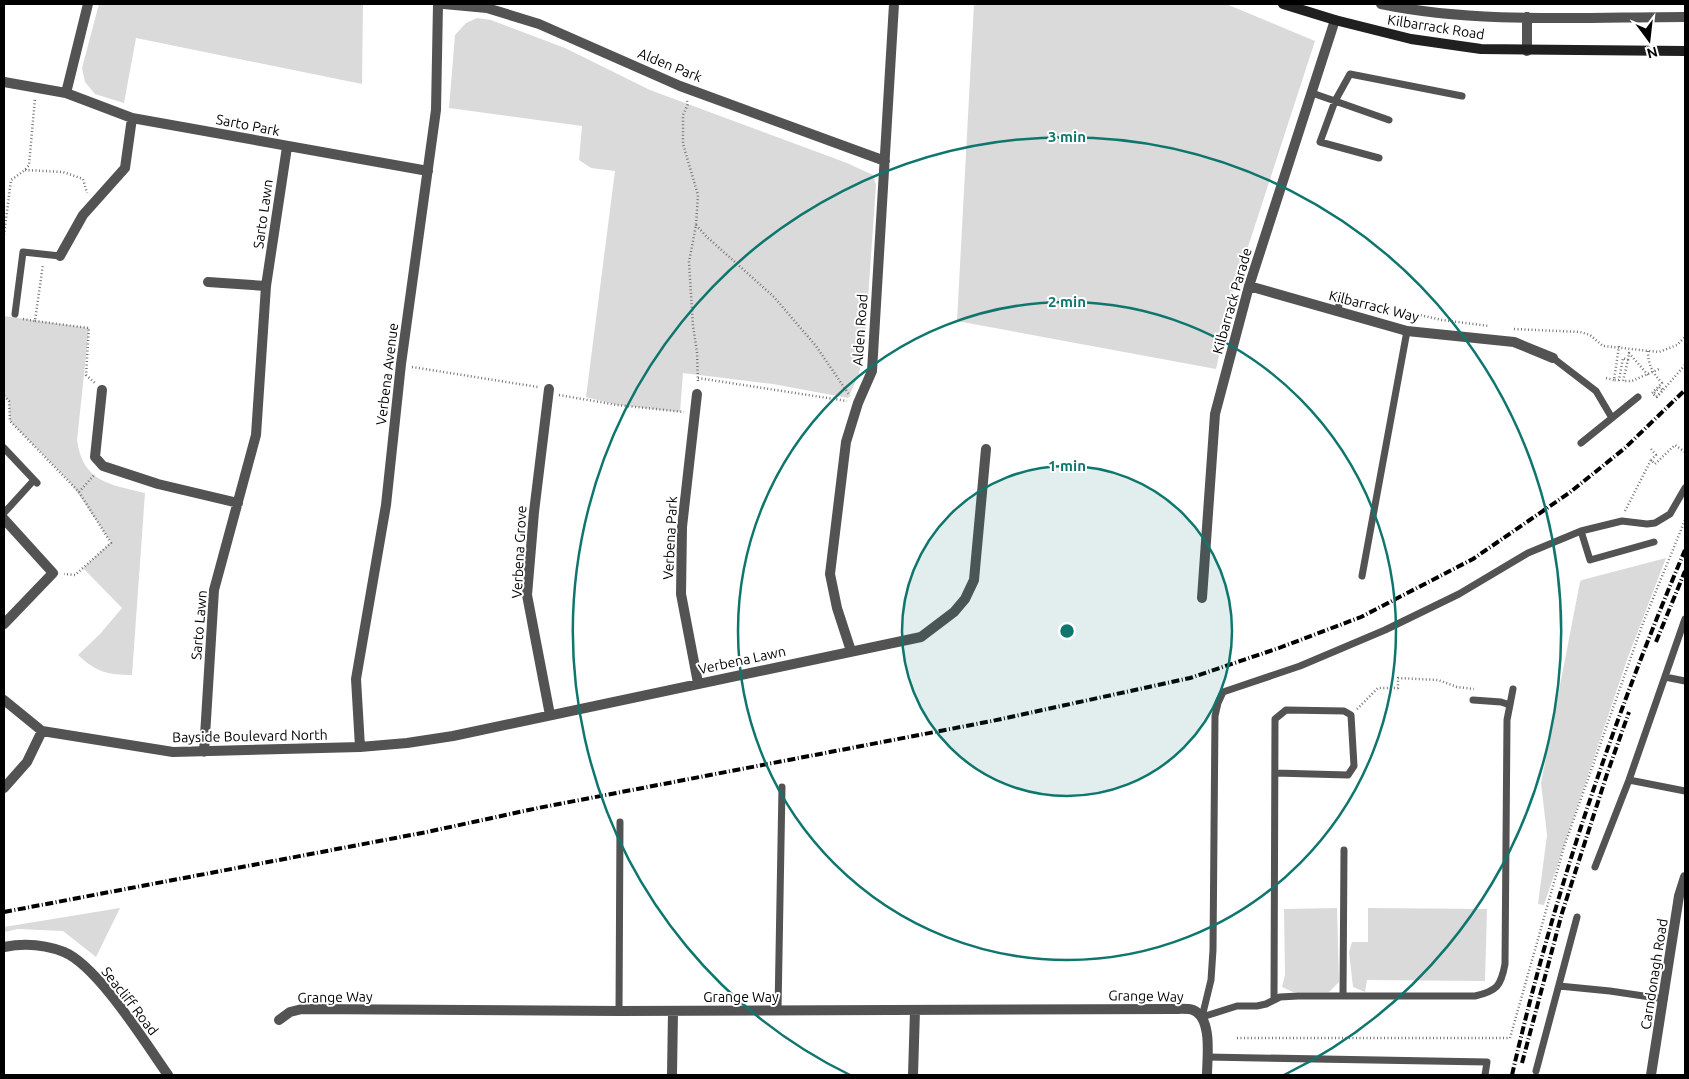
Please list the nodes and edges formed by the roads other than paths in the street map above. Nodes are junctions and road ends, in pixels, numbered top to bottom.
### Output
1 (88, 4) edge
2 (438, 4) edge
3 (444, 4) edge
4 (894, 4) edge
5 (1283, 4) edge
6 (1381, 4) edge
7 (1527, 17) junction
8 (1685, 18) edge
9 (1335, 20) junction
10 (1527, 51) junction
11 (1685, 51) edge
12 (4, 82) edge
13 (66, 93) junction
14 (1312, 93) junction
15 (1462, 96) dead end
16 (1335, 101) junction
17 (132, 118) junction
18 (1389, 120) dead end
19 (287, 147) junction
20 (1379, 158) dead end
21 (885, 162) junction
22 (428, 171) junction
23 (60, 256) joint
24 (208, 282) dead end
25 (266, 286) junction
26 (1249, 286) junction
27 (1340, 297) road end
28 (1338, 312) junction
29 (17, 316) road end
30 (1407, 331) junction
31 (1553, 358) joint
32 (549, 388) road end
33 (102, 390) road end
34 (697, 394) dead end
35 (1638, 397) dead end
36 (1612, 418) junction
37 (1581, 443) dead end
38 (4, 448) edge
39 (986, 448) dead end
40 (1685, 488) edge
41 (238, 503) junction
42 (4, 513) edge
43 (4, 519) edge
44 (1581, 531) junction
45 (1654, 542) dead end
46 (1362, 576) dead end
47 (1202, 598) dead end
48 (1685, 619) edge
49 (4, 624) edge
50 (850, 651) junction
51 (1665, 677) junction
52 (1685, 681) edge
53 (698, 683) junction
54 (1513, 689) dead end
55 (4, 700) edge
56 (1474, 700) road end
57 (1510, 705) junction
58 (550, 715) junction
59 (42, 731) junction
60 (360, 747) junction
61 (204, 752) junction
62 (1275, 773) junction
63 (1629, 780) junction
64 (782, 787) dead end
65 (4, 788) edge
66 (1685, 791) edge
67 (620, 822) dead end
68 (1344, 850) dead end
69 (1595, 867) dead end
70 (1685, 877) edge
71 (1577, 917) dead end
72 (4, 947) edge
73 (1559, 986) junction
74 (1343, 995) junction
75 (1274, 1000) junction
76 (1664, 1000) junction
77 (778, 1010) junction
78 (915, 1010) junction
79 (618, 1011) junction
80 (673, 1011) junction
81 (1202, 1018) junction
82 (279, 1020) dead end
83 (1207, 1057) junction
84 (1536, 1071) dead end
85 (168, 1075) edge
86 (672, 1075) edge
87 (913, 1075) edge
88 (1207, 1075) edge
89 (1485, 1075) edge
90 (1652, 1075) edge

1 - 13 street
2 - 22 street, Verbena Avenue
3 - 21 street, Alden Park
4 - 21 street, Alden Road
5 - 9 main road, Kilbarrack Road
6 - 7 street, Kilbarrack Road
7 - 8 street, Kilbarrack Road
7 - 10 street
9 - 10 main road, Kilbarrack Road
9 - 14 street, Kilbarrack Parade
10 - 11 main road, Kilbarrack Road
12 - 13 street, Sarto Park
13 - 17 street, Sarto Park
14 - 16 lane
14 - 26 street, Kilbarrack Parade
15 - 16 lane
16 - 18 lane
16 - 20 lane
17 - 19 street, Sarto Park
17 - 23 street
19 - 22 street, Sarto Park
19 - 25 street, Sarto Lawn
21 - 50 street, Alden Road
22 - 60 street, Verbena Avenue
23 - 29 lane
24 - 25 street
25 - 41 street, Sarto Lawn
26 - 28 street, Kilbarrack Way
26 - 47 street, Kilbarrack Parade
27 - 28 lane
28 - 30 street, Kilbarrack Way
30 - 31 street, Kilbarrack Way
30 - 46 lane
31 - 36 lane
32 - 58 street, Verbena Grove
33 - 41 street
34 - 53 street, Verbena Park
35 - 36 lane
36 - 37 lane
38 - 42 lane
39 - 50 street, Verbena Lawn
40 - 44 lane
41 - 61 street, Sarto Lawn
43 - 49 street
44 - 45 lane
44 - 81 lane
48 - 51 lane
50 - 53 street, Verbena Lawn
51 - 52 lane
51 - 63 lane
53 - 58 street, Verbena Lawn
54 - 57 lane
55 - 59 street, Bayside Boulevard North
56 - 57 lane
57 - 74 lane
58 - 60 street, Verbena Lawn
59 - 61 street, Bayside Boulevard North
59 - 65 street
60 - 61 street, Bayside Boulevard North
62 - 62 lane
62 - 75 lane
63 - 66 lane
63 - 69 lane
64 - 77 lane
67 - 79 lane
68 - 74 lane
70 - 76 street, Carndonagh Road
71 - 73 lane
72 - 85 street, Seacliff Road
73 - 76 lane
73 - 84 lane
74 - 75 lane
75 - 81 lane
76 - 90 street, Carndonagh Road
77 - 78 street, Grange Way
77 - 80 street, Grange Way
78 - 81 street, Grange Way
78 - 87 street
79 - 80 street, Grange Way
79 - 82 street, Grange Way
80 - 86 street
81 - 83 street
83 - 88 street
83 - 89 lane

